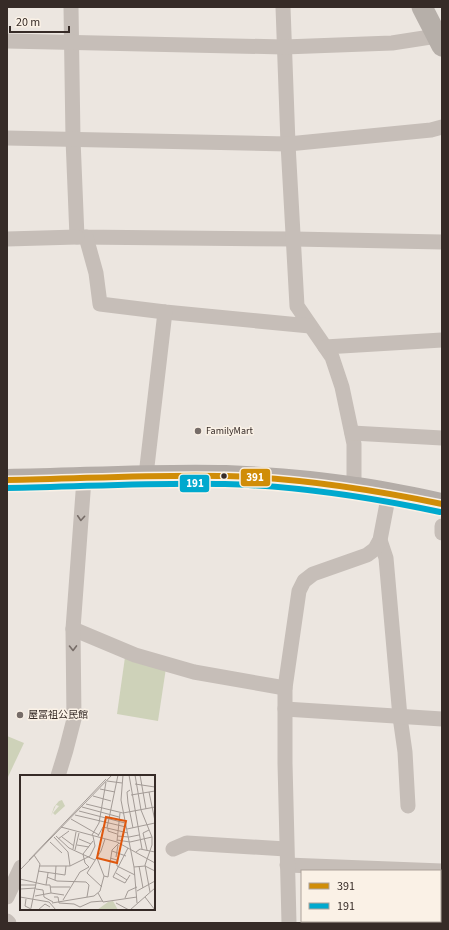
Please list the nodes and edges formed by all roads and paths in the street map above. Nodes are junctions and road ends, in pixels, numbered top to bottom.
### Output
1 (71, 7) edge
2 (283, 7) edge
3 (422, 7) edge
4 (7, 41) edge
5 (439, 41) edge
6 (72, 42) junction
7 (284, 47) junction
8 (442, 127) edge
9 (7, 138) edge
10 (73, 139) junction
11 (288, 144) junction
12 (81, 237) junction
13 (294, 239) junction
14 (7, 240) edge
15 (442, 242) edge
16 (165, 312) junction
17 (310, 326) junction
18 (442, 340) edge
19 (324, 347) junction
20 (352, 433) junction
21 (442, 438) edge
22 (146, 476) junction
23 (84, 479) junction
24 (7, 480) edge
25 (354, 487) junction
26 (389, 493) junction
27 (442, 504) edge
28 (442, 526) edge
29 (442, 533) edge
30 (380, 540) junction
31 (73, 629) junction
32 (285, 688) junction
33 (285, 709) junction
34 (400, 717) junction
35 (442, 719) edge
36 (58, 775) edge
37 (408, 806) dead end
38 (173, 849) dead end
39 (286, 849) junction
40 (287, 865) junction
41 (20, 869) edge
42 (416, 870) edge
43 (7, 897) edge
44 (289, 923) edge

1 - 6 street
2 - 7 street
3 - 5 street
4 - 6 street
5 - 7 street
6 - 7 street
6 - 10 street
7 - 11 street
8 - 11 street
9 - 10 street
10 - 11 street
10 - 12 street
11 - 13 street
12 - 13 street
12 - 14 street
12 - 16 street
13 - 15 street
13 - 17 street
16 - 17 street
16 - 22 street
17 - 19 street
18 - 19 street
19 - 20 street
20 - 21 street
20 - 25 street
22 - 23 main road
22 - 25 main road
23 - 24 main road
23 -> 31 street
25 - 26 main road
26 - 27 main road
26 - 30 street
28 - 29 street
30 - 32 street
30 - 34 street
31 - 32 street
31 -> 36 street
32 - 33 street
33 - 34 street
33 - 39 street
34 - 35 street
34 - 37 street
38 - 39 street
39 - 40 street
40 - 42 street
40 - 44 street
41 - 43 street

